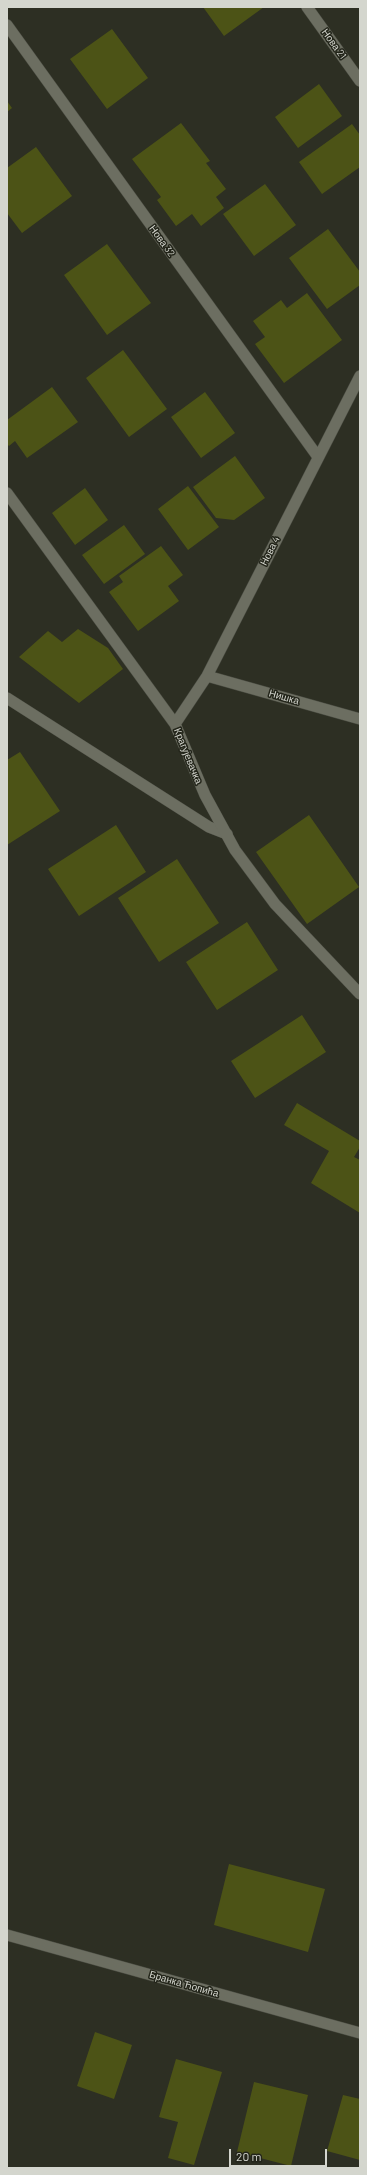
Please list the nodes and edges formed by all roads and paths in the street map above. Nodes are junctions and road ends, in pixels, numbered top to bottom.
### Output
1 (307, 7) edge
2 (7, 25) edge
3 (360, 81) edge
4 (360, 376) edge
5 (318, 457) junction
6 (7, 493) edge
7 (207, 676) junction
8 (7, 698) edge
9 (360, 719) edge
10 (175, 724) junction
11 (227, 834) junction
12 (360, 994) edge
13 (7, 1936) edge
14 (360, 2033) edge

1 - 3 street, Нова 21
2 - 5 street, Нова 32
4 - 5 street, Нова 4
5 - 7 street, Нова 4
6 - 10 street, Крагујевачка
7 - 9 street, Нишка
7 - 10 street, Нова 4
8 - 11 street
10 - 11 street, Крагујевачка
11 - 12 street, Крагујевачка
13 - 14 street, Бранка Ћопића

